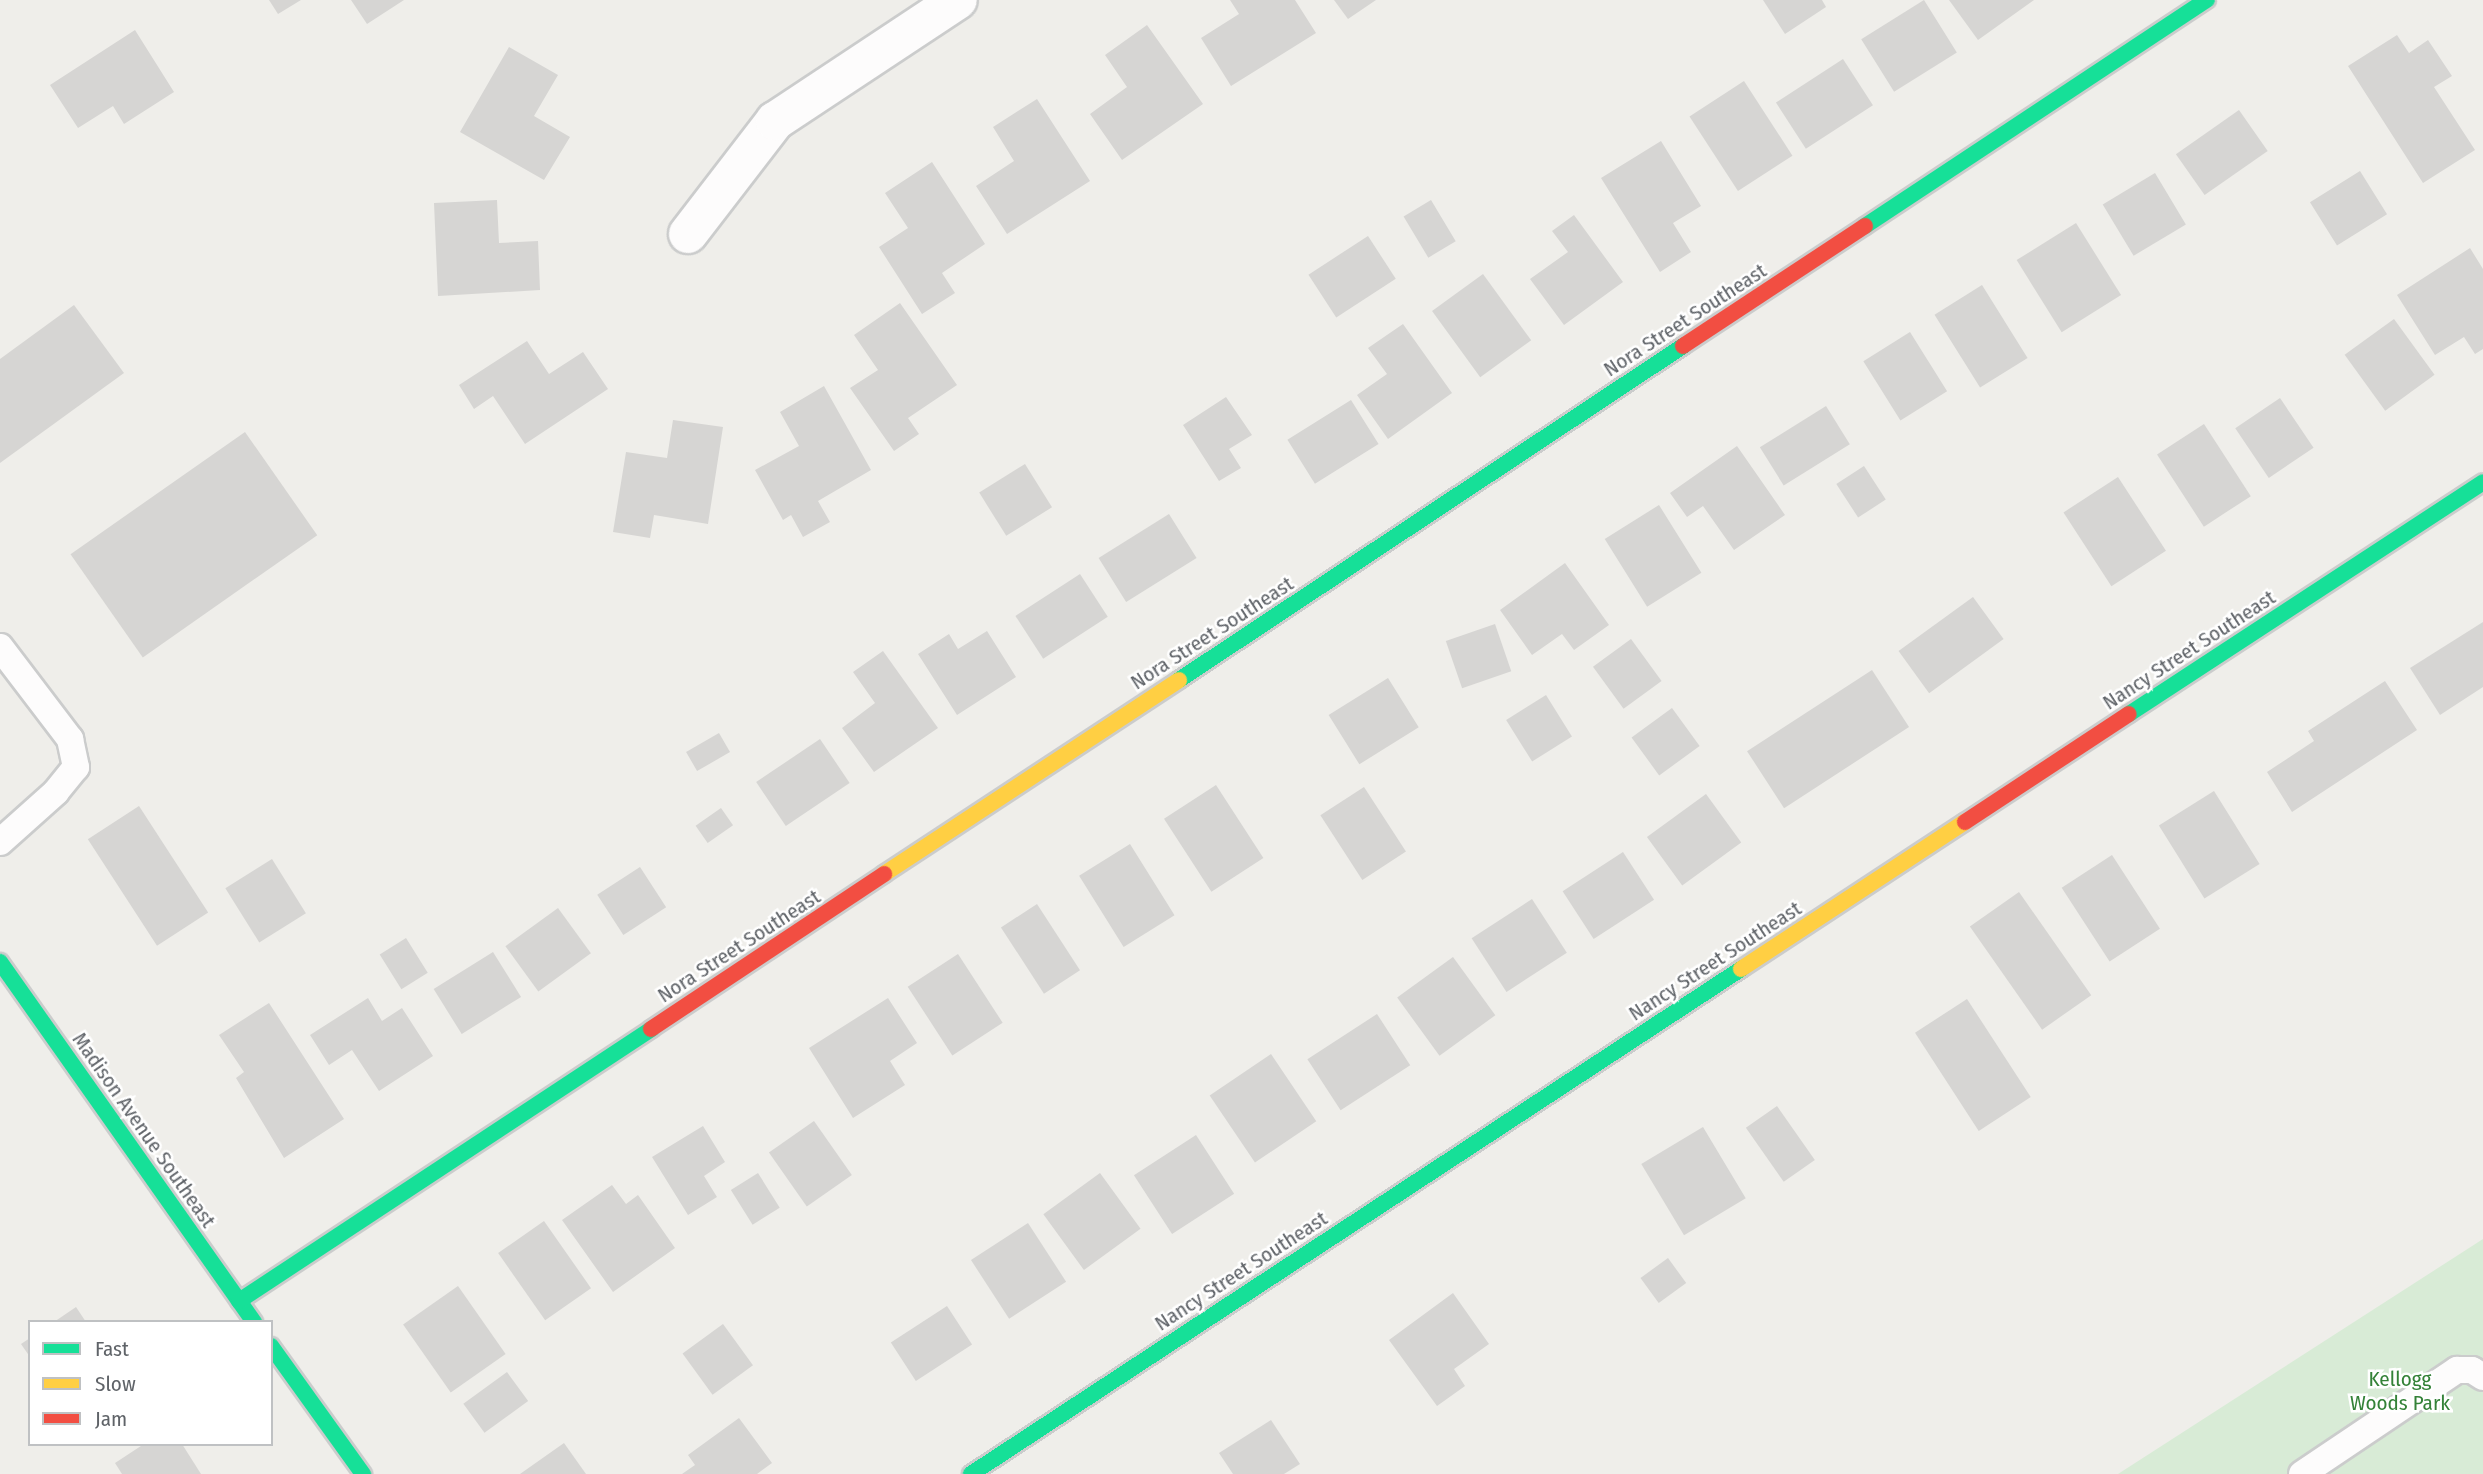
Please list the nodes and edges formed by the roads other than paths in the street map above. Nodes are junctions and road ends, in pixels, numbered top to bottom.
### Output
1 (958, 0) edge
2 (2207, 0) edge
3 (688, 234) dead end
4 (2483, 482) edge
5 (0, 647) edge
6 (0, 842) edge
7 (0, 962) edge
8 (239, 1301) junction
9 (253, 1320) edge
10 (273, 1349) edge
11 (2482, 1376) edge
12 (363, 1474) edge
13 (971, 1474) edge
14 (2302, 1474) edge

1 - 3 street
2 - 8 street, Nora Street Southeast
4 - 13 street, Nancy Street Southeast
5 - 6 lane
7 - 8 street, Madison Avenue Southeast
8 - 9 street, Madison Avenue Southeast
10 - 12 street
11 - 14 lane

